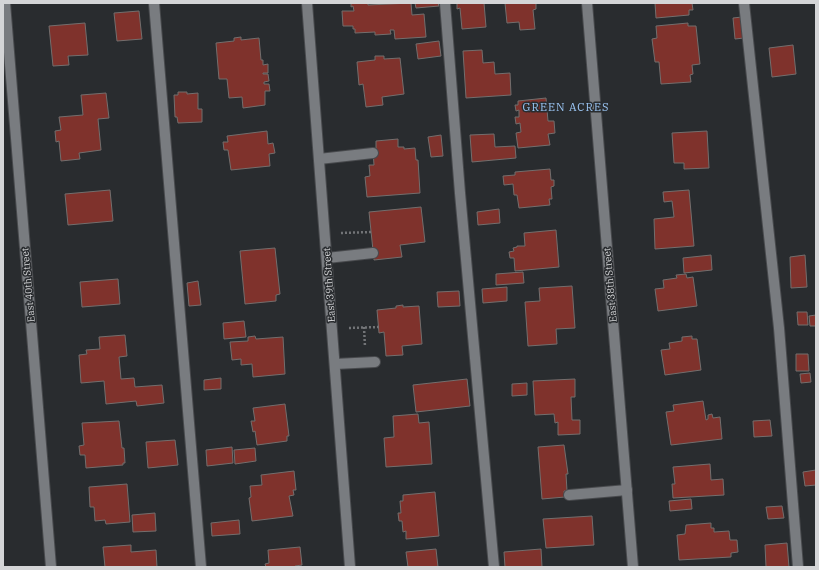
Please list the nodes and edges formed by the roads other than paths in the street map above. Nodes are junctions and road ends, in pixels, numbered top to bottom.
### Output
1 (5, 3) edge
2 (154, 3) edge
3 (307, 3) edge
4 (445, 3) edge
5 (587, 3) edge
6 (744, 3) edge
7 (373, 153) dead end
8 (319, 159) junction
9 (373, 253) dead end
10 (327, 258) junction
11 (375, 362) dead end
12 (335, 364) junction
13 (627, 490) junction
14 (568, 495) dead end
15 (51, 567) edge
16 (201, 567) edge
17 (350, 567) edge
18 (494, 567) edge
19 (633, 567) edge
20 (798, 567) edge

1 - 15 street, East 40th Street
2 - 16 street
3 - 8 street, East 39th Street
4 - 18 street
5 - 13 street, East 38th Street
6 - 20 street
7 - 8 street
8 - 10 street, East 39th Street
9 - 10 street
10 - 12 street, East 39th Street
11 - 12 street
12 - 17 street, East 39th Street
13 - 14 street
13 - 19 street, East 38th Street

